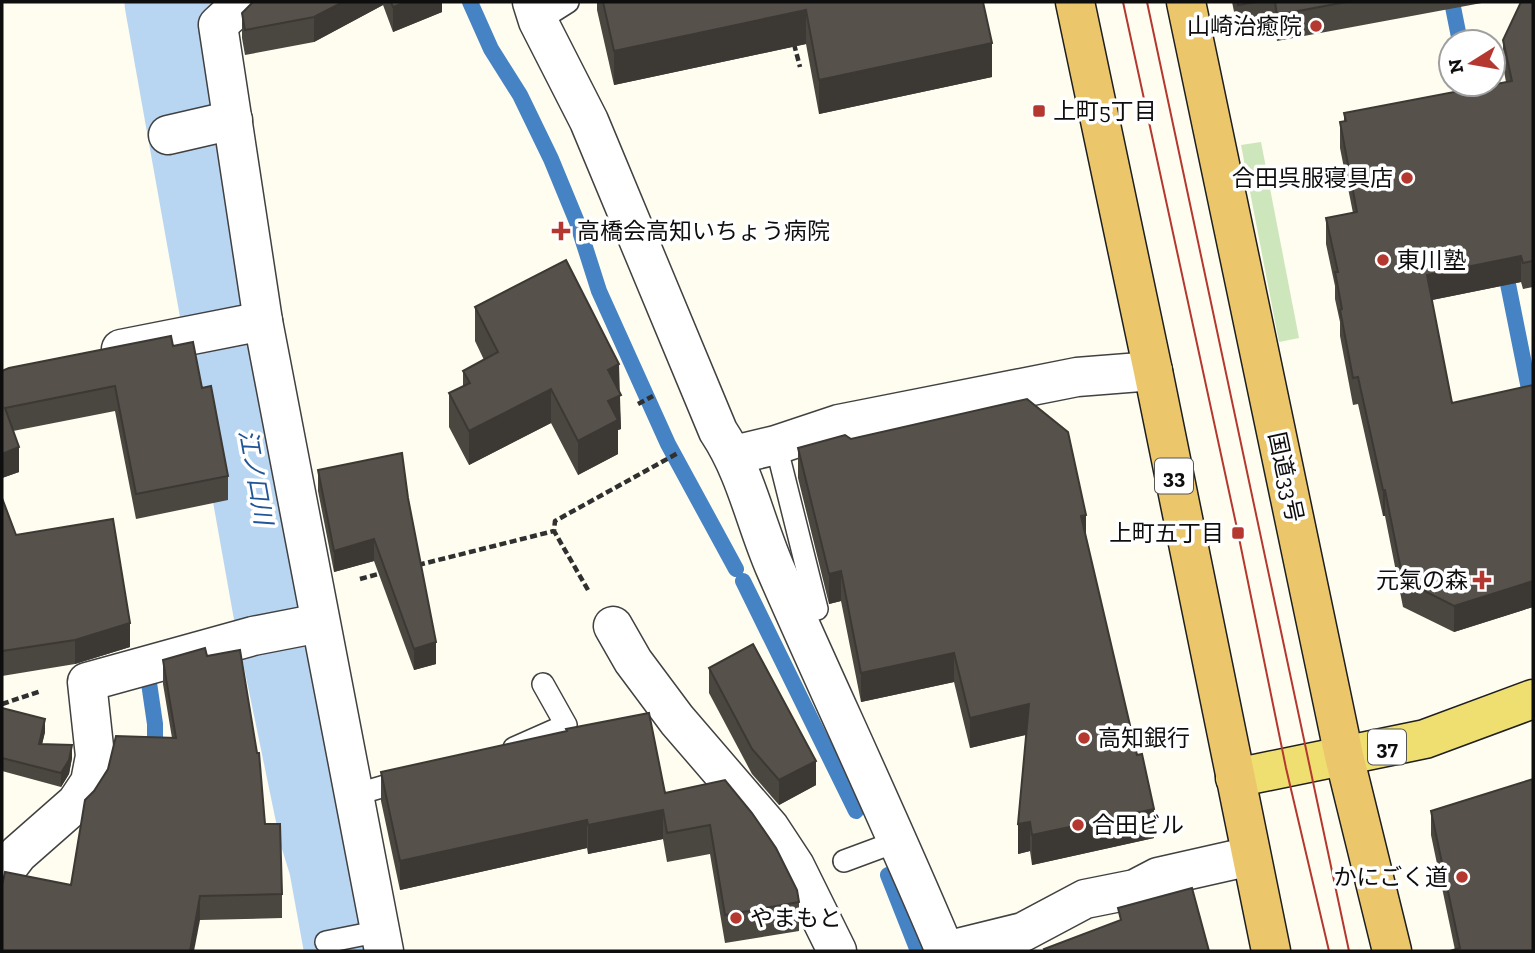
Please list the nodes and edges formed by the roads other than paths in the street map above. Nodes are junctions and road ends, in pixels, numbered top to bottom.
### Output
1 (243, 2) edge
2 (1074, 2) edge
3 (1186, 2) edge
4 (546, 8) edge
5 (224, 122) junction
6 (168, 135) dead end
7 (255, 323) junction
8 (81, 357) edge
9 (1153, 371) junction
10 (776, 445) junction
11 (734, 455) junction
12 (817, 609) dead end
13 (312, 613) junction
14 (612, 626) road end
15 (543, 684) dead end
16 (1533, 699) edge
17 (494, 754) edge
18 (1344, 756) junction
19 (430, 773) edge
20 (1235, 778) junction
21 (354, 795) junction
22 (898, 841) junction
23 (1251, 856) junction
24 (844, 861) dead end
25 (2, 875) edge
26 (375, 939) edge
27 (326, 942) dead end
28 (837, 951) edge
29 (946, 951) edge
30 (1271, 951) edge
31 (1392, 951) edge

1 - 5 street
2 - 9 highway, 33
3 - 18 highway, 国道33号
4 - 11 street
5 - 6 street
5 - 7 street
7 - 8 street
7 - 13 street
9 - 10 street
9 - 20 highway, 33
10 - 11 street
10 - 12 lane
11 - 22 street
13 - 21 street
13 - 25 street
14 - 28 street
15 - 17 lane
16 - 18 main road, 37
18 - 20 main road, 37
18 - 31 highway, 国道33号
19 - 21 lane
20 - 23 highway, 33
21 - 26 street
22 - 24 lane
22 - 29 street
23 - 29 street
23 - 30 highway, 33
26 - 27 lane

